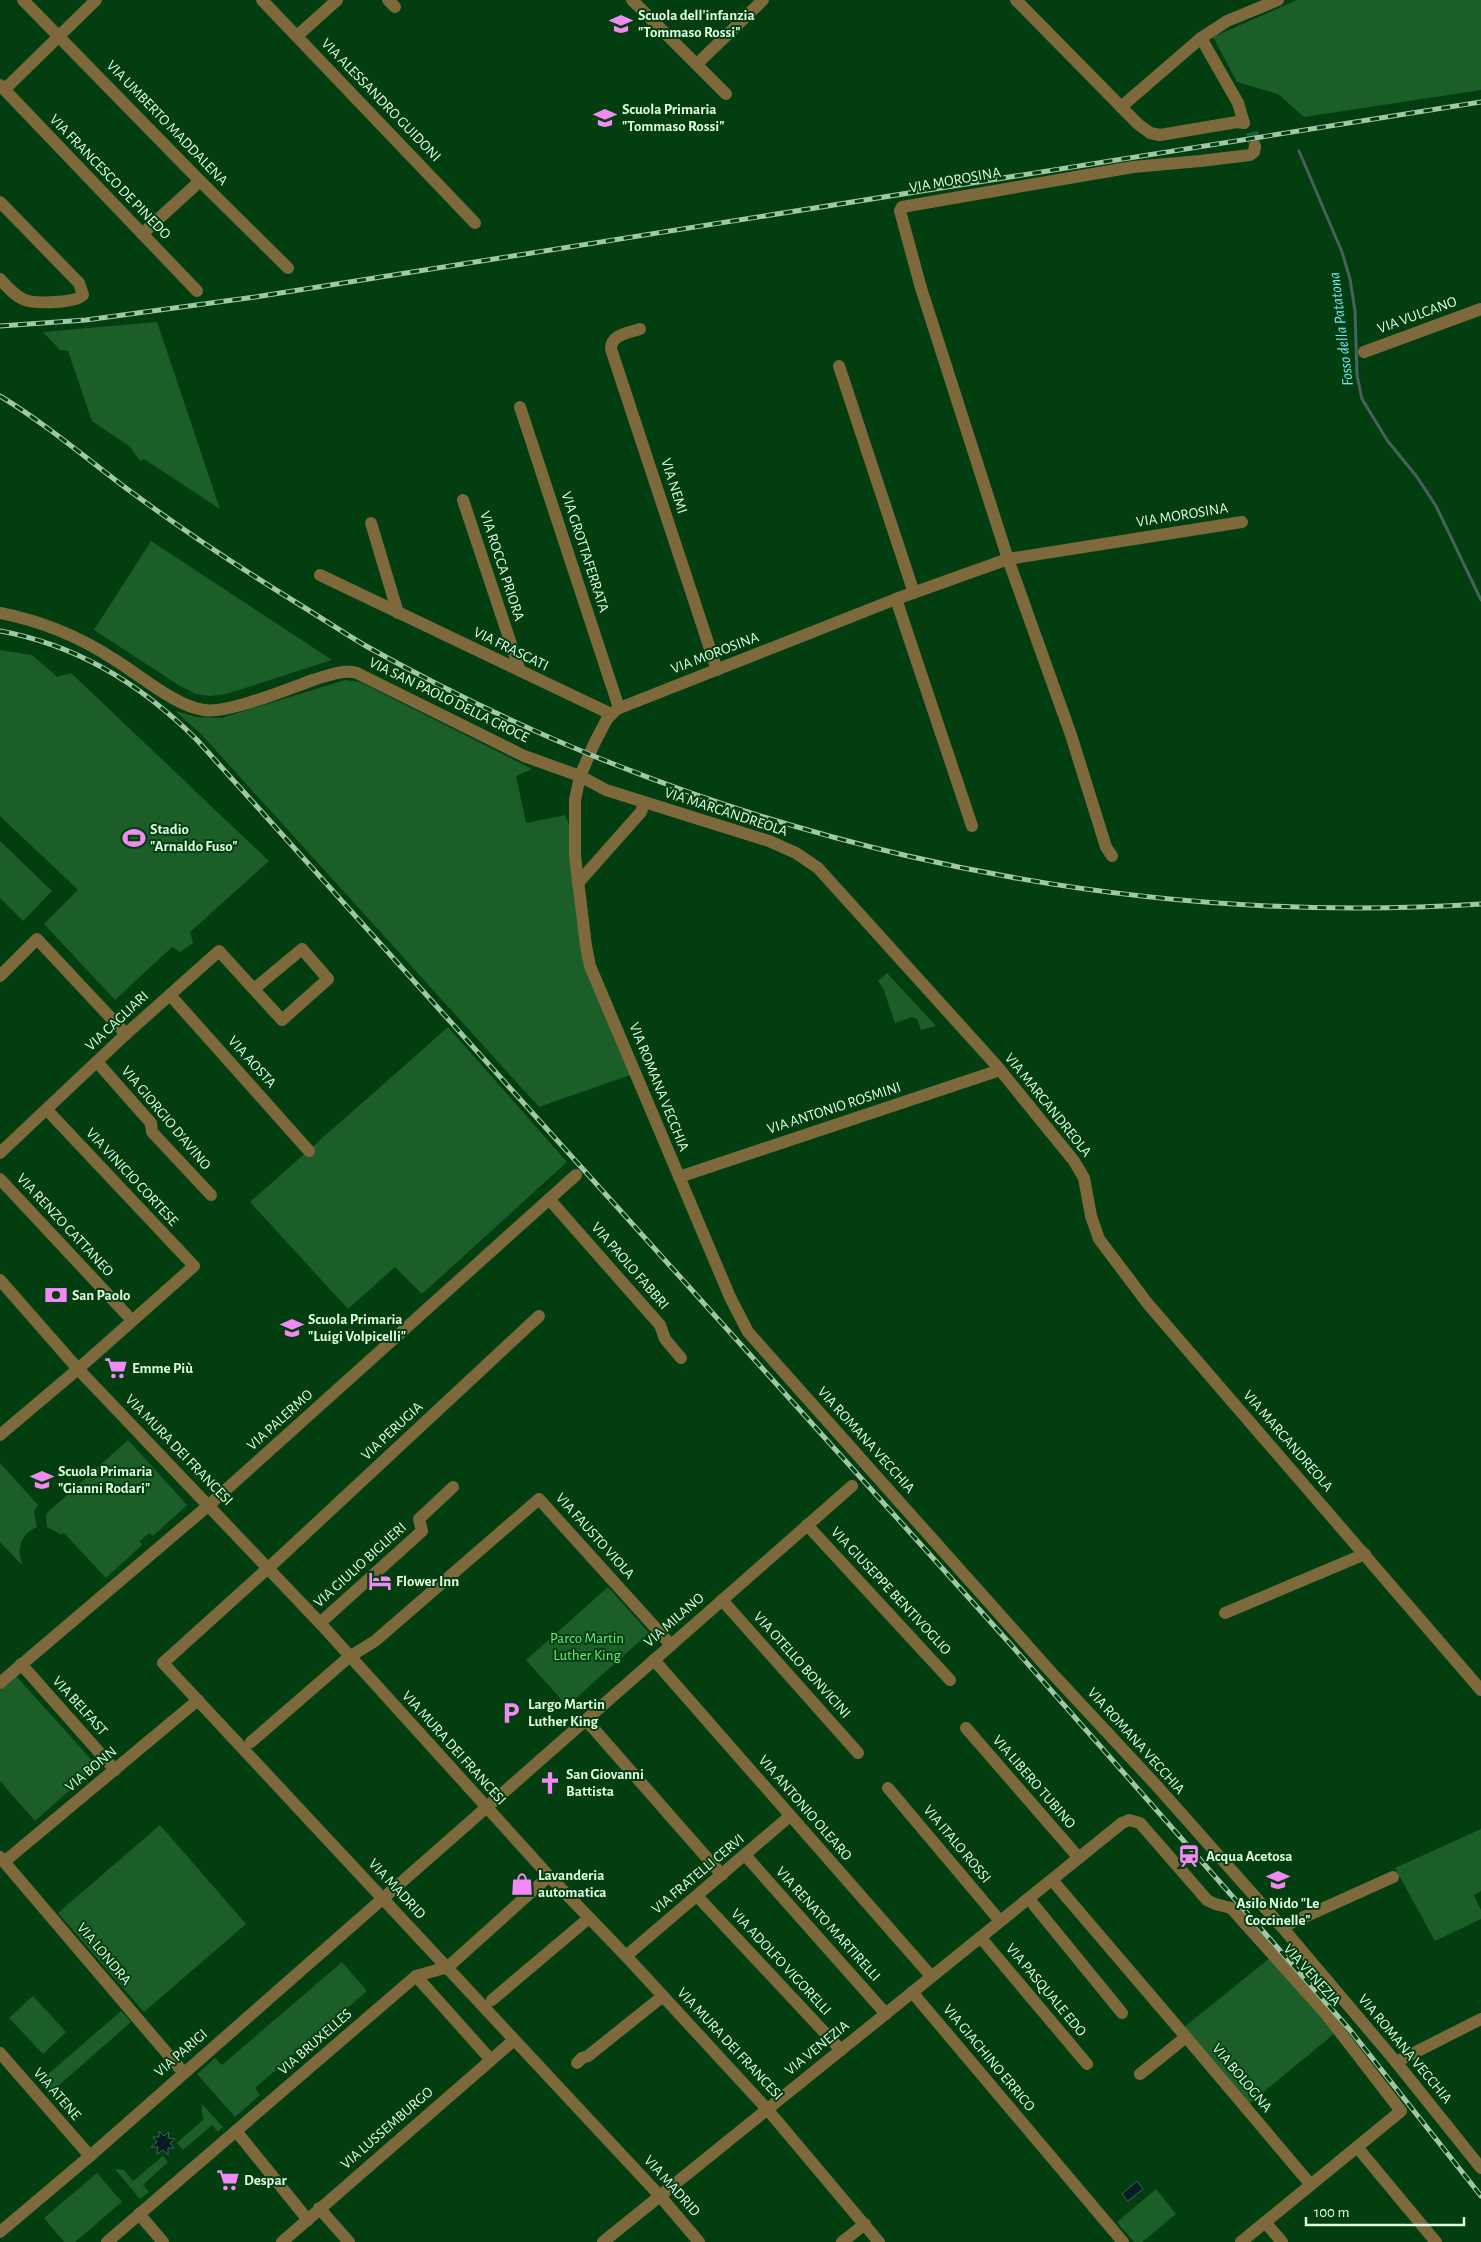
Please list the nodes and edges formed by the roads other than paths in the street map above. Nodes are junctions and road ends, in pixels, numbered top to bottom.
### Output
1 (23, 0) edge
2 (96, 0) edge
3 (262, 0) edge
4 (337, 0) edge
5 (632, 0) edge
6 (763, 0) edge
7 (1016, 0) edge
8 (1278, 0) edge
9 (59, 35) junction
10 (298, 36) junction
11 (1201, 38) junction
12 (697, 64) junction
13 (2, 87) edge
14 (726, 94) dead end
15 (1121, 107) junction
16 (1255, 146) dead end
17 (200, 181) junction
18 (0, 202) edge
19 (475, 223) dead end
20 (142, 234) junction
21 (288, 268) dead end
22 (0, 279) edge
23 (197, 291) dead end
24 (1481, 309) edge
25 (640, 329) dead end
26 (1364, 352) dead end
27 (839, 366) dead end
28 (520, 407) dead end
29 (463, 500) dead end
30 (1242, 522) dead end
31 (371, 523) dead end
32 (1008, 559) junction
33 (320, 575) dead end
34 (914, 593) junction
35 (896, 600) junction
36 (398, 612) junction
37 (0, 613) edge
38 (717, 670) junction
39 (520, 671) junction
40 (615, 711) junction
41 (582, 773) junction
42 (606, 790) junction
43 (575, 800) junction
44 (644, 803) junction
45 (972, 826) dead end
46 (1112, 856) dead end
47 (578, 883) junction
48 (0, 976) edge
49 (254, 989) junction
50 (170, 995) junction
51 (126, 1034) junction
52 (97, 1062) junction
53 (1000, 1070) junction
54 (47, 1110) junction
55 (309, 1151) dead end
56 (0, 1153) edge
57 (576, 1175) dead end
58 (678, 1177) junction
59 (0, 1179) edge
60 (211, 1196) dead end
61 (549, 1199) junction
62 (0, 1280) edge
63 (127, 1314) dead end
64 (539, 1316) dead end
65 (681, 1358) dead end
66 (78, 1369) junction
67 (0, 1435) edge
68 (852, 1486) dead end
69 (453, 1488) dead end
70 (209, 1505) junction
71 (807, 1525) junction
72 (1364, 1554) junction
73 (267, 1569) junction
74 (722, 1600) junction
75 (1225, 1613) dead end
76 (320, 1623) junction
77 (672, 1644) junction
78 (349, 1657) junction
79 (654, 1660) junction
80 (21, 1664) junction
81 (950, 1680) dead end
82 (0, 1683) edge
83 (1480, 1686) edge
84 (198, 1700) junction
85 (586, 1720) junction
86 (966, 1728) dead end
87 (251, 1742) dead end
88 (858, 1753) dead end
89 (115, 1770) junction
90 (888, 1788) dead end
91 (486, 1808) junction
92 (790, 1816) junction
93 (745, 1855) junction
94 (1079, 1858) junction
95 (2, 1859) edge
96 (722, 1875) junction
97 (549, 1876) junction
98 (1394, 1877) dead end
99 (1052, 1880) junction
100 (697, 1896) junction
101 (383, 1898) junction
102 (1029, 1898) junction
103 (589, 1918) junction
104 (1000, 1921) junction
105 (1282, 1927) junction
106 (980, 1938) junction
107 (626, 1956) junction
108 (448, 1967) junction
109 (416, 1976) junction
110 (931, 1976) junction
111 (912, 1992) junction
112 (663, 1996) junction
113 (492, 2000) dead end
114 (1122, 2013) dead end
115 (886, 2014) junction
116 (1481, 2019) edge
117 (1186, 2037) junction
118 (514, 2040) junction
119 (842, 2050) junction
120 (0, 2053) edge
121 (491, 2060) junction
122 (1396, 2062) junction
123 (577, 2063) dead end
124 (1087, 2064) dead end
125 (183, 2072) junction
126 (1140, 2074) dead end
127 (768, 2109) junction
128 (236, 2131) junction
129 (1357, 2147) junction
130 (90, 2156) junction
131 (1481, 2168) edge
132 (1310, 2185) junction
133 (660, 2196) junction
134 (319, 2208) junction
135 (139, 2214) junction
136 (308, 2220) junction
137 (1265, 2222) junction
138 (864, 2224) junction
139 (0, 2232) edge
140 (107, 2242) edge
141 (163, 2242) edge
142 (282, 2242) edge
143 (349, 2242) edge
144 (603, 2242) edge
145 (699, 2242) edge
146 (842, 2242) edge
147 (880, 2242) edge
148 (1123, 2242) edge
149 (1241, 2242) edge
150 (1282, 2242) edge
151 (1436, 2242) edge

1 - 9 street, VIA UMBERTO MADDALENA
2 - 9 street
3 - 10 street, VIA ALESSANDRO GUIDONI
4 - 10 street
5 - 12 street
6 - 12 street
7 - 15 street
8 - 11 street
9 - 13 street
9 - 17 street, VIA UMBERTO MADDALENA
10 - 19 street, VIA ALESSANDRO GUIDONI
11 - 15 street
11 - 15 street
12 - 14 street
13 - 20 street, VIA FRANCESCO DE PINEDO
16 - 32 street, VIA MOROSINA
17 - 20 street
17 - 21 street, VIA UMBERTO MADDALENA
18 - 22 street
20 - 23 street, VIA FRANCESCO DE PINEDO
24 - 26 street, VIA VULCANO
25 - 38 street, VIA NEMI
27 - 34 street
28 - 40 street, VIA GROTTAFERRATA
29 - 39 street, VIA ROCCA PRIORA
30 - 32 street, VIA MOROSINA
31 - 36 street
32 - 34 street, VIA MOROSINA
32 - 46 street, VIA MOROSINA
33 - 36 street, VIA FRASCATI
34 - 35 street, VIA MOROSINA
35 - 38 street, VIA MOROSINA
35 - 45 street
36 - 39 street, VIA FRASCATI
37 - 41 street, VIA SAN PAOLO DELLA CROCE
38 - 40 street, VIA MOROSINA
39 - 40 street, VIA FRASCATI
40 - 41 street
41 - 42 street, VIA MARCANDREOLA
41 - 43 street, VIA ROMANA VECCHIA
42 - 43 street
42 - 44 street, VIA MARCANDREOLA
43 - 47 street, VIA ROMANA VECCHIA
44 - 47 street
44 - 53 street, VIA MARCANDREOLA
47 - 58 street, VIA ROMANA VECCHIA
48 - 51 street
49 - 49 street, VIA CAGLIARI
49 - 50 street, VIA CAGLIARI
50 - 51 street, VIA CAGLIARI
50 - 55 street, VIA AOSTA
51 - 52 street, VIA CAGLIARI
52 - 54 street, VIA CAGLIARI
52 - 60 street, VIA GIORGIO D'AVINO
53 - 58 street, VIA ANTONIO ROSMINI
53 - 72 street, VIA MARCANDREOLA
54 - 56 street, VIA CAGLIARI
54 - 66 street, VIA VINICIO CORTESE
57 - 61 street, VIA PALERMO
58 - 105 street, VIA ROMANA VECCHIA
59 - 63 street, VIA RENZO CATTANEO
61 - 65 street, VIA PAOLO FABBRI
61 - 70 street, VIA PALERMO
62 - 66 street, VIA MURA DEI FRANCESI
64 - 73 street, VIA PERUGIA
66 - 67 street
66 - 70 street, VIA MURA DEI FRANCESI
68 - 71 street, VIA MILANO
69 - 76 street, VIA GIULIO BIGLIERI
70 - 73 street, VIA MURA DEI FRANCESI
70 - 80 street, VIA PALERMO
71 - 74 street, VIA MILANO
71 - 81 street, VIA GIUSEPPE BENTIVOGLIO
72 - 75 street
72 - 83 street, VIA MARCANDREOLA
73 - 76 street, VIA MURA DEI FRANCESI
73 - 84 street, VIA MADRID
74 - 77 street, VIA MILANO
74 - 88 street, VIA OTELLO BONVICINI
76 - 78 street, VIA MURA DEI FRANCESI
77 - 78 street, VIA FAUSTO VIOLA
77 - 79 street, VIA MILANO
78 - 87 street
78 - 91 street, VIA MURA DEI FRANCESI
79 - 85 street, VIA MILANO
79 - 92 street, VIA ANTONIO OLEARO
80 - 82 street, VIA PALERMO
80 - 89 street, VIA BELFAST
84 - 89 street, VIA BONN
84 - 101 street, VIA MADRID
85 - 91 street, VIA MILANO
85 - 96 street
86 - 94 street, VIA LIBERO TUBINO
89 - 95 street, VIA BONN
90 - 104 street, VIA ITALO ROSSI
91 - 97 street, VIA MURA DEI FRANCESI
91 - 101 street, VIA MILANO
92 - 93 street, VIA FRATELLI CERVI
92 - 110 street, VIA ANTONIO OLEARO
93 - 96 street, VIA FRATELLI CERVI
93 - 115 street, VIA RENATO MARTIRELLI
94 - 99 street, VIA VENEZIA
94 - 129 street, VIA VENEZIA
95 - 125 street, VIA LONDRA
96 - 100 street, VIA FRATELLI CERVI
97 - 103 street, VIA MURA DEI FRANCESI
97 - 108 street, VIA BRUXELLES
98 - 105 street
99 - 102 street, VIA VENEZIA
99 - 117 street
100 - 107 street, VIA FRATELLI CERVI
100 - 119 street, VIA ADOLFO VIGORELLI
101 - 108 street, VIA MADRID
101 - 125 street, VIA PARIGI
102 - 104 street, VIA VENEZIA
102 - 114 street
103 - 107 street, VIA MURA DEI FRANCESI
103 - 113 street
104 - 106 street, VIA VENEZIA
105 - 122 street, VIA ROMANA VECCHIA
106 - 110 street, VIA VENEZIA
106 - 124 street, VIA PASQUALE EDO
107 - 112 street, VIA MURA DEI FRANCESI
108 - 109 street, VIA BRUXELLES
108 - 118 street, VIA MADRID
109 - 121 street
109 - 128 street, VIA BRUXELLES
110 - 111 street, VIA VENEZIA
111 - 115 street, VIA VENEZIA
111 - 148 street, VIA GIACHINO ERRICO
112 - 123 street
112 - 127 street, VIA MURA DEI FRANCESI
115 - 119 street, VIA VENEZIA
116 - 122 street
117 - 126 street
117 - 132 street, VIA BOLOGNA
118 - 121 street, VIA LUSSEMBURGO
118 - 133 street, VIA MADRID
119 - 127 street, VIA VENEZIA
120 - 130 street, VIA ATENE
121 - 134 street, VIA LUSSEMBURGO
122 - 131 street, VIA ROMANA VECCHIA
125 - 130 street, VIA PARIGI
127 - 133 street, VIA VENEZIA
127 - 138 street, VIA MURA DEI FRANCESI
128 - 135 street, VIA BRUXELLES
128 - 136 street
129 - 132 street
129 - 151 street
130 - 139 street, VIA PARIGI
132 - 137 street
133 - 144 street, VIA VENEZIA
133 - 145 street, VIA MADRID
134 - 136 street, VIA LUSSEMBURGO
134 - 143 street
135 - 140 street, VIA BRUXELLES
135 - 141 street
136 - 142 street, VIA LUSSEMBURGO
137 - 149 street
137 - 150 street
138 - 146 street
138 - 147 street, VIA MURA DEI FRANCESI

